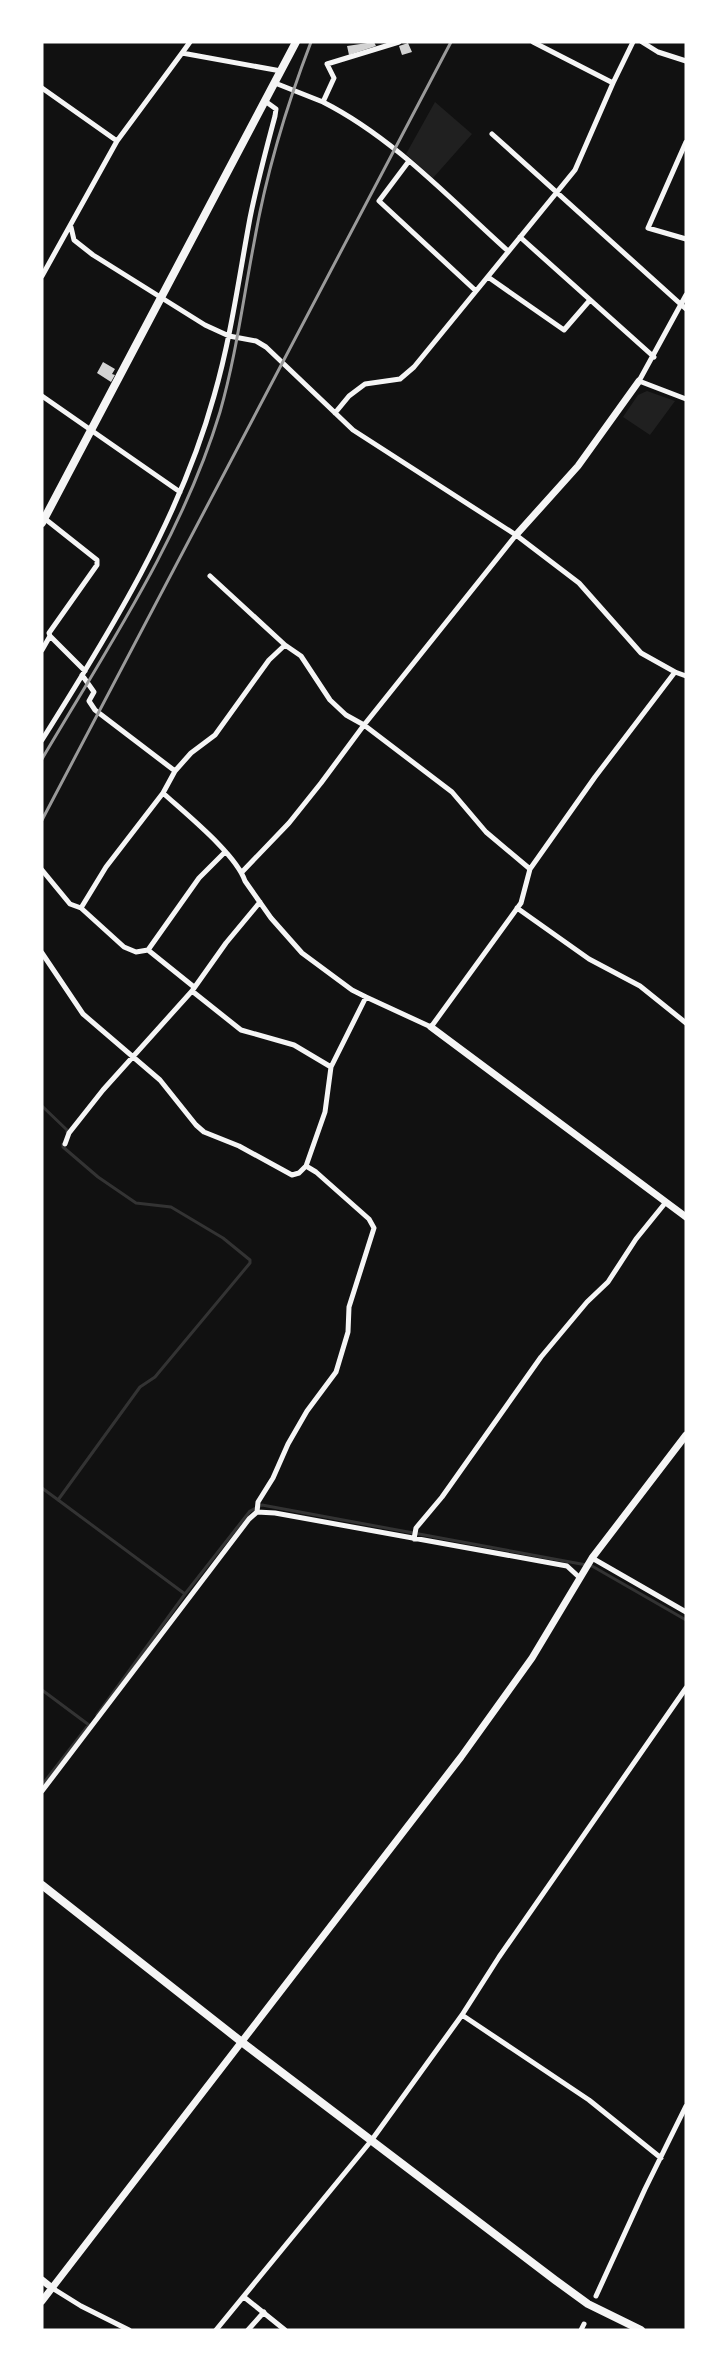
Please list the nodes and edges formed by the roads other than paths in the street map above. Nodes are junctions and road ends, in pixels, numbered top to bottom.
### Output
1 (189, 42) edge
2 (296, 42) edge
3 (399, 42) edge
4 (533, 42) edge
5 (633, 42) edge
6 (642, 42) edge
7 (182, 53) junction
8 (686, 61) edge
9 (281, 71) junction
10 (275, 83) junction
11 (613, 83) junction
12 (42, 88) edge
13 (265, 100) junction
14 (323, 102) junction
15 (492, 134) dead end
16 (117, 141) junction
17 (686, 142) edge
18 (409, 161) junction
19 (557, 192) junction
20 (71, 227) junction
21 (520, 237) junction
22 (686, 239) edge
23 (508, 251) junction
24 (42, 276) edge
25 (488, 277) junction
26 (477, 291) junction
27 (686, 295) edge
28 (161, 297) junction
29 (590, 300) junction
30 (684, 306) edge
31 (229, 336) junction
32 (654, 357) junction
33 (639, 381) junction
34 (42, 396) edge
35 (686, 399) edge
36 (335, 413) junction
37 (90, 430) junction
38 (180, 492) junction
39 (43, 521) edge
40 (516, 535) junction
41 (210, 576) dead end
42 (50, 636) junction
43 (285, 645) junction
44 (42, 650) edge
45 (675, 672) junction
46 (84, 673) junction
47 (686, 676) edge
48 (364, 725) junction
49 (42, 740) edge
50 (175, 771) junction
51 (164, 793) junction
52 (225, 852) junction
53 (530, 869) junction
54 (42, 870) edge
55 (242, 872) junction
56 (260, 902) junction
57 (81, 908) junction
58 (517, 908) junction
59 (148, 950) junction
60 (42, 953) edge
61 (193, 989) junction
62 (366, 997) junction
63 (686, 1023) edge
64 (431, 1027) junction
65 (133, 1055) junction
66 (331, 1067) junction
67 (65, 1144) dead end
68 (306, 1166) junction
69 (666, 1202) junction
70 (686, 1216) edge
71 (686, 1435) edge
72 (257, 1512) junction
73 (414, 1539) junction
74 (592, 1558) junction
75 (580, 1578) junction
76 (686, 1612) edge
77 (686, 1688) edge
78 (42, 1791) edge
79 (42, 1885) edge
80 (462, 2015) junction
81 (243, 2043) junction
82 (686, 2106) edge
83 (371, 2141) junction
84 (661, 2158) junction
85 (42, 2280) edge
86 (52, 2288) junction
87 (596, 2296) dead end
88 (244, 2297) junction
89 (42, 2301) edge
90 (264, 2312) junction
91 (129, 2330) edge
92 (216, 2330) edge
93 (248, 2330) edge
94 (285, 2330) edge
95 (641, 2330) edge

1 - 7 street
2 - 9 main road
3 - 14 street
4 - 11 street
5 - 11 street
6 - 8 street
7 - 9 street
7 - 16 street
9 - 10 main road
10 - 13 main road
10 - 14 street
11 - 19 street
12 - 16 street
13 - 28 main road
13 - 31 street
14 - 18 street
15 - 19 street
16 - 20 street
17 - 22 street
18 - 23 street
18 - 26 street
19 - 21 street
19 - 30 street
20 - 24 street
20 - 28 street
21 - 23 street
21 - 29 street
23 - 25 street
25 - 26 street
25 - 29 street
26 - 36 street
27 - 30 street
28 - 31 street
28 - 37 main road
29 - 32 street
30 - 32 street
31 - 36 street
31 - 38 street
32 - 33 street
33 - 35 street
33 - 40 street
34 - 37 street
36 - 40 street
37 - 38 street
37 - 39 main road
38 - 46 street
39 - 42 street
40 - 45 street
40 - 48 street
41 - 43 street
42 - 44 street
42 - 46 street
43 - 48 street
43 - 50 street
45 - 47 street
45 - 53 street
46 - 49 street
46 - 50 street
48 - 53 street
48 - 55 street
50 - 51 street
51 - 52 street
51 - 57 street
52 - 55 street
52 - 59 street
53 - 58 street
54 - 57 street
55 - 56 street
56 - 61 street
56 - 62 street
57 - 59 street
58 - 63 street
58 - 64 street
59 - 61 street
60 - 65 street
61 - 65 street
61 - 66 street
62 - 64 street
62 - 66 street
64 - 69 street
65 - 67 street
65 - 68 street
66 - 68 street
68 - 72 street
69 - 70 street
69 - 73 street
71 - 74 street
72 - 73 street
72 - 78 street
73 - 75 street
74 - 75 street
74 - 76 street
75 - 81 street
77 - 80 street
79 - 81 main road
80 - 83 street
80 - 84 street
81 - 83 main road
81 - 86 street
82 - 84 street
83 - 88 street
83 - 95 main road
84 - 87 street
85 - 86 street
86 - 89 street
86 - 91 street
88 - 90 street
88 - 92 street
90 - 93 street
90 - 94 street

